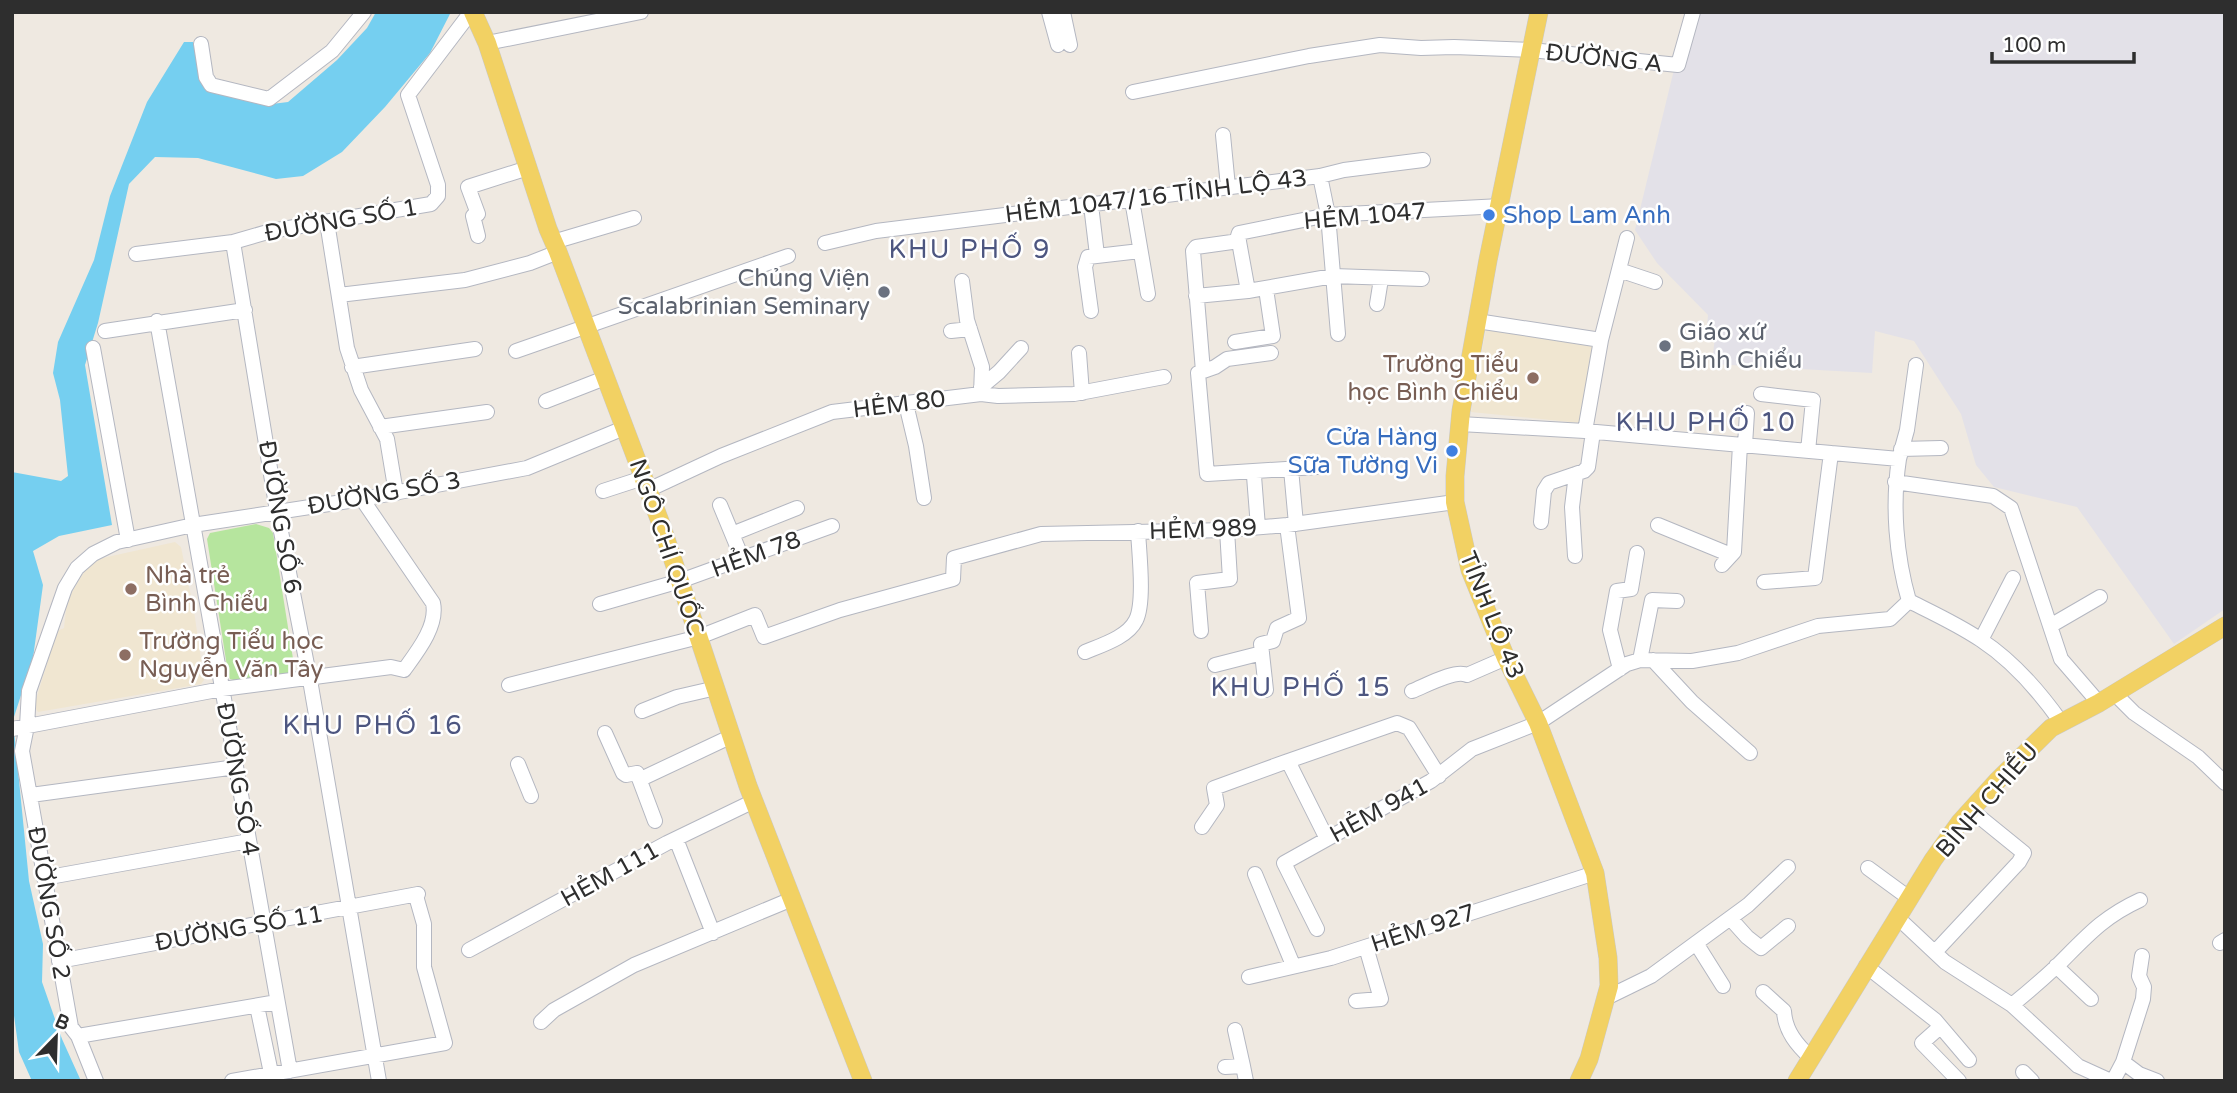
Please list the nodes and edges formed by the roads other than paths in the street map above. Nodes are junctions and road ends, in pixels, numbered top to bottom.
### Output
1 (364, 12) edge
2 (472, 12) edge
3 (641, 12) edge
4 (1049, 12) edge
5 (1063, 12) edge
6 (1539, 12) edge
7 (1693, 12) edge
8 (487, 43) junction
9 (201, 44) dead end
10 (1531, 50) junction
11 (1133, 92) dead end
12 (1223, 135) dead end
13 (1423, 160) dead end
14 (527, 167) junction
15 (1320, 176) junction
16 (1228, 187) junction
17 (1132, 200) junction
18 (1091, 205) junction
19 (1501, 206) junction
20 (1328, 215) junction
21 (634, 218) dead end
22 (327, 222) junction
23 (478, 236) dead end
24 (1627, 238) dead end
25 (1239, 241) junction
26 (233, 242) junction
27 (825, 243) dead end
28 (556, 247) junction
29 (1140, 251) junction
30 (136, 254) dead end
31 (1097, 255) junction
32 (788, 256) dead end
33 (1619, 270) junction
34 (1332, 276) junction
35 (1381, 279) junction
36 (1422, 279) dead end
37 (961, 281) dead end
38 (1655, 282) dead end
39 (1266, 289) junction
40 (1248, 291) junction
41 (1147, 294) dead end
42 (339, 295) junction
43 (1196, 296) junction
44 (1377, 304) dead end
45 (245, 310) junction
46 (1091, 311) dead end
47 (157, 321) junction
48 (1477, 321) junction
49 (586, 327) junction
50 (970, 329) junction
51 (105, 331) dead end
52 (951, 331) dead end
53 (1338, 334) dead end
54 (1601, 340) junction
55 (1235, 341) dead end
56 (93, 348) dead end
57 (1020, 348) dead end
58 (475, 349) dead end
59 (516, 351) dead end
60 (1271, 353) dead end
61 (1079, 354) dead end
62 (1916, 365) dead end
63 (352, 367) junction
64 (1203, 371) junction
65 (1164, 377) dead end
66 (605, 378) junction
67 (981, 390) junction
68 (1082, 393) junction
69 (1761, 394) dead end
70 (546, 401) dead end
71 (906, 404) junction
72 (487, 412) dead end
73 (1747, 414) dead end
74 (1460, 424) junction
75 (380, 427) junction
76 (624, 428) junction
77 (1589, 431) junction
78 (1743, 445) junction
79 (1941, 448) dead end
80 (1808, 451) junction
81 (1831, 453) junction
82 (1900, 454) junction
83 (1317, 467) dead end
84 (1291, 469) junction
85 (1256, 472) junction
86 (1576, 474) junction
87 (1895, 482) junction
88 (645, 484) junction
89 (603, 491) dead end
90 (396, 493) junction
91 (924, 498) dead end
92 (362, 499) junction
93 (1455, 502) junction
94 (720, 505) dead end
95 (797, 508) dead end
96 (277, 511) junction
97 (1541, 522) dead end
98 (1292, 524) junction
99 (193, 525) junction
100 (1658, 525) dead end
101 (832, 526) dead end
102 (1258, 527) junction
103 (1227, 530) junction
104 (1138, 531) junction
105 (732, 534) junction
106 (122, 541) junction
107 (1637, 552) dead end
108 (1575, 556) dead end
109 (743, 558) junction
110 (2013, 578) dead end
111 (680, 582) junction
112 (1764, 582) dead end
113 (2100, 597) dead end
114 (1677, 601) dead end
115 (1909, 601) junction
116 (600, 604) dead end
117 (2050, 626) junction
118 (2225, 626) edge
119 (1201, 631) dead end
120 (699, 637) junction
121 (1981, 640) junction
122 (1085, 652) dead end
123 (1262, 653) junction
124 (1506, 658) junction
125 (1647, 660) junction
126 (1215, 665) dead end
127 (1620, 669) junction
128 (309, 677) junction
129 (509, 685) dead end
130 (716, 688) junction
131 (222, 689) junction
132 (1266, 690) dead end
133 (1412, 691) dead end
134 (2106, 698) junction
135 (642, 710) dead end
136 (2061, 722) junction
137 (1538, 723) junction
138 (18, 728) edge
139 (605, 733) dead end
140 (732, 736) junction
141 (1751, 753) dead end
142 (1288, 761) junction
143 (518, 764) dead end
144 (236, 767) junction
145 (1439, 776) junction
146 (640, 781) junction
147 (2225, 783) edge
148 (31, 795) junction
149 (531, 796) dead end
150 (754, 801) junction
151 (1971, 810) junction
152 (654, 821) dead end
153 (1202, 827) dead end
154 (676, 839) junction
155 (1326, 839) junction
156 (249, 841) junction
157 (1788, 867) dead end
158 (1868, 869) dead end
159 (1595, 873) junction
160 (1255, 874) dead end
161 (44, 878) junction
162 (1909, 898) junction
163 (792, 899) junction
164 (2140, 900) dead end
165 (349, 908) junction
166 (1897, 917) junction
167 (1730, 918) junction
168 (263, 923) junction
169 (1788, 926) dead end
170 (1317, 929) dead end
171 (713, 933) junction
172 (1696, 943) junction
173 (1366, 947) junction
174 (469, 950) dead end
175 (1935, 953) junction
176 (2142, 956) dead end
177 (59, 961) junction
178 (1293, 965) junction
179 (1866, 966) junction
180 (2056, 966) junction
181 (1250, 977) dead end
182 (1723, 986) dead end
183 (1763, 992) dead end
184 (1606, 998) junction
185 (2091, 999) dead end
186 (1356, 1001) dead end
187 (277, 1002) junction
188 (2012, 1005) junction
189 (257, 1006) junction
190 (541, 1022) dead end
191 (1940, 1027) junction
192 (1235, 1030) dead end
193 (78, 1036) junction
194 (374, 1056) junction
195 (1811, 1058) junction
196 (1969, 1060) dead end
197 (2123, 1062) junction
198 (1225, 1067) dead end
199 (290, 1070) junction
200 (271, 1073) junction
201 (1245, 1074) edge
202 (96, 1081) edge
203 (232, 1081) edge
204 (379, 1081) edge
205 (863, 1081) edge
206 (1579, 1081) edge
207 (1797, 1081) edge
208 (1959, 1081) edge
209 (2112, 1081) edge
210 (2157, 1081) edge

1 - 9 street
2 - 8 main road, NGÔ CHÍ QUỐC
2 - 22 street, ĐƯỜNG SỐ 1
3 - 8 street
4 - 5 street
6 - 10 main road, TỈNH LỘ 43
7 - 10 street, ĐƯỜNG A
8 - 14 main road, NGÔ CHÍ QUỐC
10 - 11 street, ĐƯỜNG A
10 - 19 main road, TỈNH LỘ 43
12 - 16 street
13 - 15 street, HẺM 1047/16 TỈNH LỘ 43
14 - 23 street
14 - 28 main road, NGÔ CHÍ QUỐC
15 - 16 street, HẺM 1047/16 TỈNH LỘ 43
15 - 20 street, HẺM 1047/16 TỈNH LỘ 43
16 - 17 street, HẺM 1047/16 TỈNH LỘ 43
17 - 18 street, HẺM 1047/16 TỈNH LỘ 43
17 - 29 street
18 - 27 street, HẺM 1047/16 TỈNH LỘ 43
18 - 31 street
19 - 20 street, HẺM 1047
19 - 48 main road, TỈNH LỘ 43
20 - 25 street, HẺM 1047
20 - 34 street, HẺM 1047/16 TỈNH LỘ 43
21 - 28 street
22 - 26 street, ĐƯỜNG SỐ 1
22 - 42 street
24 - 33 street
25 - 40 street
25 - 43 street, HẺM 1047
26 - 30 street, ĐƯỜNG SỐ 1
26 - 45 street, ĐƯỜNG SỐ 6
28 - 42 street
28 - 49 main road, NGÔ CHÍ QUỐC
29 - 31 street
29 - 41 street
31 - 46 street
32 - 49 street
33 - 38 street
33 - 54 street
34 - 35 street
34 - 39 street
34 - 53 street, HẺM 1047/16 TỈNH LỘ 43
35 - 36 street
35 - 44 street
37 - 50 street
39 - 40 street
39 - 55 street
40 - 43 street
42 - 63 street
43 - 64 street, HẺM 1047
45 - 47 street
45 - 96 street, ĐƯỜNG SỐ 6
47 - 51 street
47 - 99 street, ĐƯỜNG SỐ 4
48 - 54 street
48 - 74 main road, TỈNH LỘ 43
49 - 59 street
49 - 66 main road, NGÔ CHÍ QUỐC
50 - 52 street
50 - 67 street
54 - 77 street
56 - 106 street
57 - 67 street
58 - 63 street
60 - 64 street
61 - 68 street
62 - 82 street
63 - 75 street
64 - 85 street, HẺM 1047
65 - 68 street, HẺM 80
66 - 70 street
66 - 76 main road, NGÔ CHÍ QUỐC
67 - 68 street, HẺM 80
67 - 71 street, HẺM 80
69 - 80 street
71 - 88 street, HẺM 80
71 - 91 street
72 - 75 street
73 - 78 street
74 - 77 street
74 - 93 main road, TỈNH LỘ 43
75 - 90 street
76 - 88 main road, NGÔ CHÍ QUỐC
76 - 90 street, ĐƯỜNG SỐ 3
77 - 78 street
77 - 86 street
78 - 80 street
78 - 100 street
79 - 82 street
80 - 81 street
81 - 82 street
81 - 112 street
82 - 87 street
83 - 84 street
84 - 85 street
84 - 98 street
85 - 102 street
86 - 97 street
86 - 108 street
87 - 115 street
87 - 117 street
88 - 89 street, HẺM 80
88 - 111 main road, NGÔ CHÍ QUỐC
90 - 92 street, ĐƯỜNG SỐ 3
92 - 96 street, ĐƯỜNG SỐ 3
92 - 128 street
93 - 98 street, HẺM 989
93 - 124 main road, TỈNH LỘ 43
94 - 105 street
95 - 105 street
96 - 99 street, ĐƯỜNG SỐ 3
96 - 128 street, ĐƯỜNG SỐ 6
98 - 102 street, HẺM 989
98 - 123 street
99 - 106 street, ĐƯỜNG SỐ 3
99 - 131 street, ĐƯỜNG SỐ 4
101 - 109 street, HẺM 78
102 - 103 street, HẺM 989
103 - 104 street, HẺM 989
103 - 119 street
104 - 120 street, HẺM 989
104 - 122 street
105 - 109 street
106 - 138 street, ĐƯỜNG SỐ 2
107 - 127 street
109 - 111 street, HẺM 78
110 - 121 street
111 - 116 street, HẺM 78
111 - 120 main road, NGÔ CHÍ QUỐC
113 - 117 street
114 - 125 street
115 - 121 street
115 - 125 street
117 - 134 street
118 - 134 main road, BÌNH CHIỂU
120 - 129 street
120 - 130 main road, NGÔ CHÍ QUỐC
121 - 136 street
123 - 126 street
123 - 132 street
124 - 133 street
124 - 137 main road, TỈNH LỘ 43
125 - 127 street, HẺM 941
125 - 141 street
127 - 137 street, HẺM 941
128 - 131 street
128 - 165 street, ĐƯỜNG SỐ 6
130 - 135 street
130 - 140 main road, NGÔ CHÍ QUỐC
131 - 138 street
131 - 144 street, ĐƯỜNG SỐ 4
134 - 136 main road, BÌNH CHIỂU
134 - 147 street
136 - 151 main road, BÌNH CHIỂU
137 - 145 street, HẺM 941
137 - 159 main road, TỈNH LỘ 43
138 - 148 street, ĐƯỜNG SỐ 2
139 - 146 street
140 - 146 street
140 - 150 main road, NGÔ CHÍ QUỐC
142 - 145 street
142 - 153 street
142 - 155 street
143 - 149 street
144 - 148 street
144 - 156 street, ĐƯỜNG SỐ 4
145 - 155 street, HẺM 941
146 - 152 street
148 - 161 street, ĐƯỜNG SỐ 2
150 - 154 street, HẺM 111
150 - 163 main road, NGÔ CHÍ QUỐC
151 - 162 main road, BÌNH CHIỂU
151 - 175 street
154 - 171 street
154 - 174 street, HẺM 111
155 - 170 street, HẺM 941
156 - 161 street
156 - 168 street, ĐƯỜNG SỐ 4
157 - 167 street
158 - 162 street
159 - 173 street, HẺM 927
159 - 184 main road, TỈNH LỘ 43
160 - 178 street
161 - 177 street, ĐƯỜNG SỐ 2
162 - 166 main road, BÌNH CHIỂU
163 - 171 street
163 - 205 main road, NGÔ CHÍ QUỐC
164 - 180 street
165 - 168 street, ĐƯỜNG SỐ 11
165 - 194 street, ĐƯỜNG SỐ 6
165 - 194 street, ĐƯỜNG SỐ 11
166 - 175 street
166 - 179 main road, BÌNH CHIỂU
167 - 169 street
167 - 172 street
168 - 177 street, ĐƯỜNG SỐ 11
168 - 187 street, ĐƯỜNG SỐ 4
171 - 190 street
172 - 182 street
172 - 184 street
173 - 178 street, HẺM 927
173 - 186 street
175 - 188 street
176 - 197 street
177 - 193 street, ĐƯỜNG SỐ 2
178 - 181 street, HẺM 927
179 - 191 street
179 - 195 main road, BÌNH CHIỂU
180 - 185 street
180 - 188 street
183 - 195 street
184 - 206 main road, TỈNH LỘ 43
187 - 189 street
187 - 199 street, ĐƯỜNG SỐ 4
188 - 209 street
189 - 193 street
189 - 200 street
191 - 196 street
191 - 208 street
192 - 201 street
193 - 202 street, ĐƯỜNG SỐ 2
194 - 199 street
194 - 204 street, ĐƯỜNG SỐ 6
195 - 207 main road, BÌNH CHIỂU
197 - 209 street
197 - 210 street
198 - 201 street
199 - 200 street
200 - 203 street

